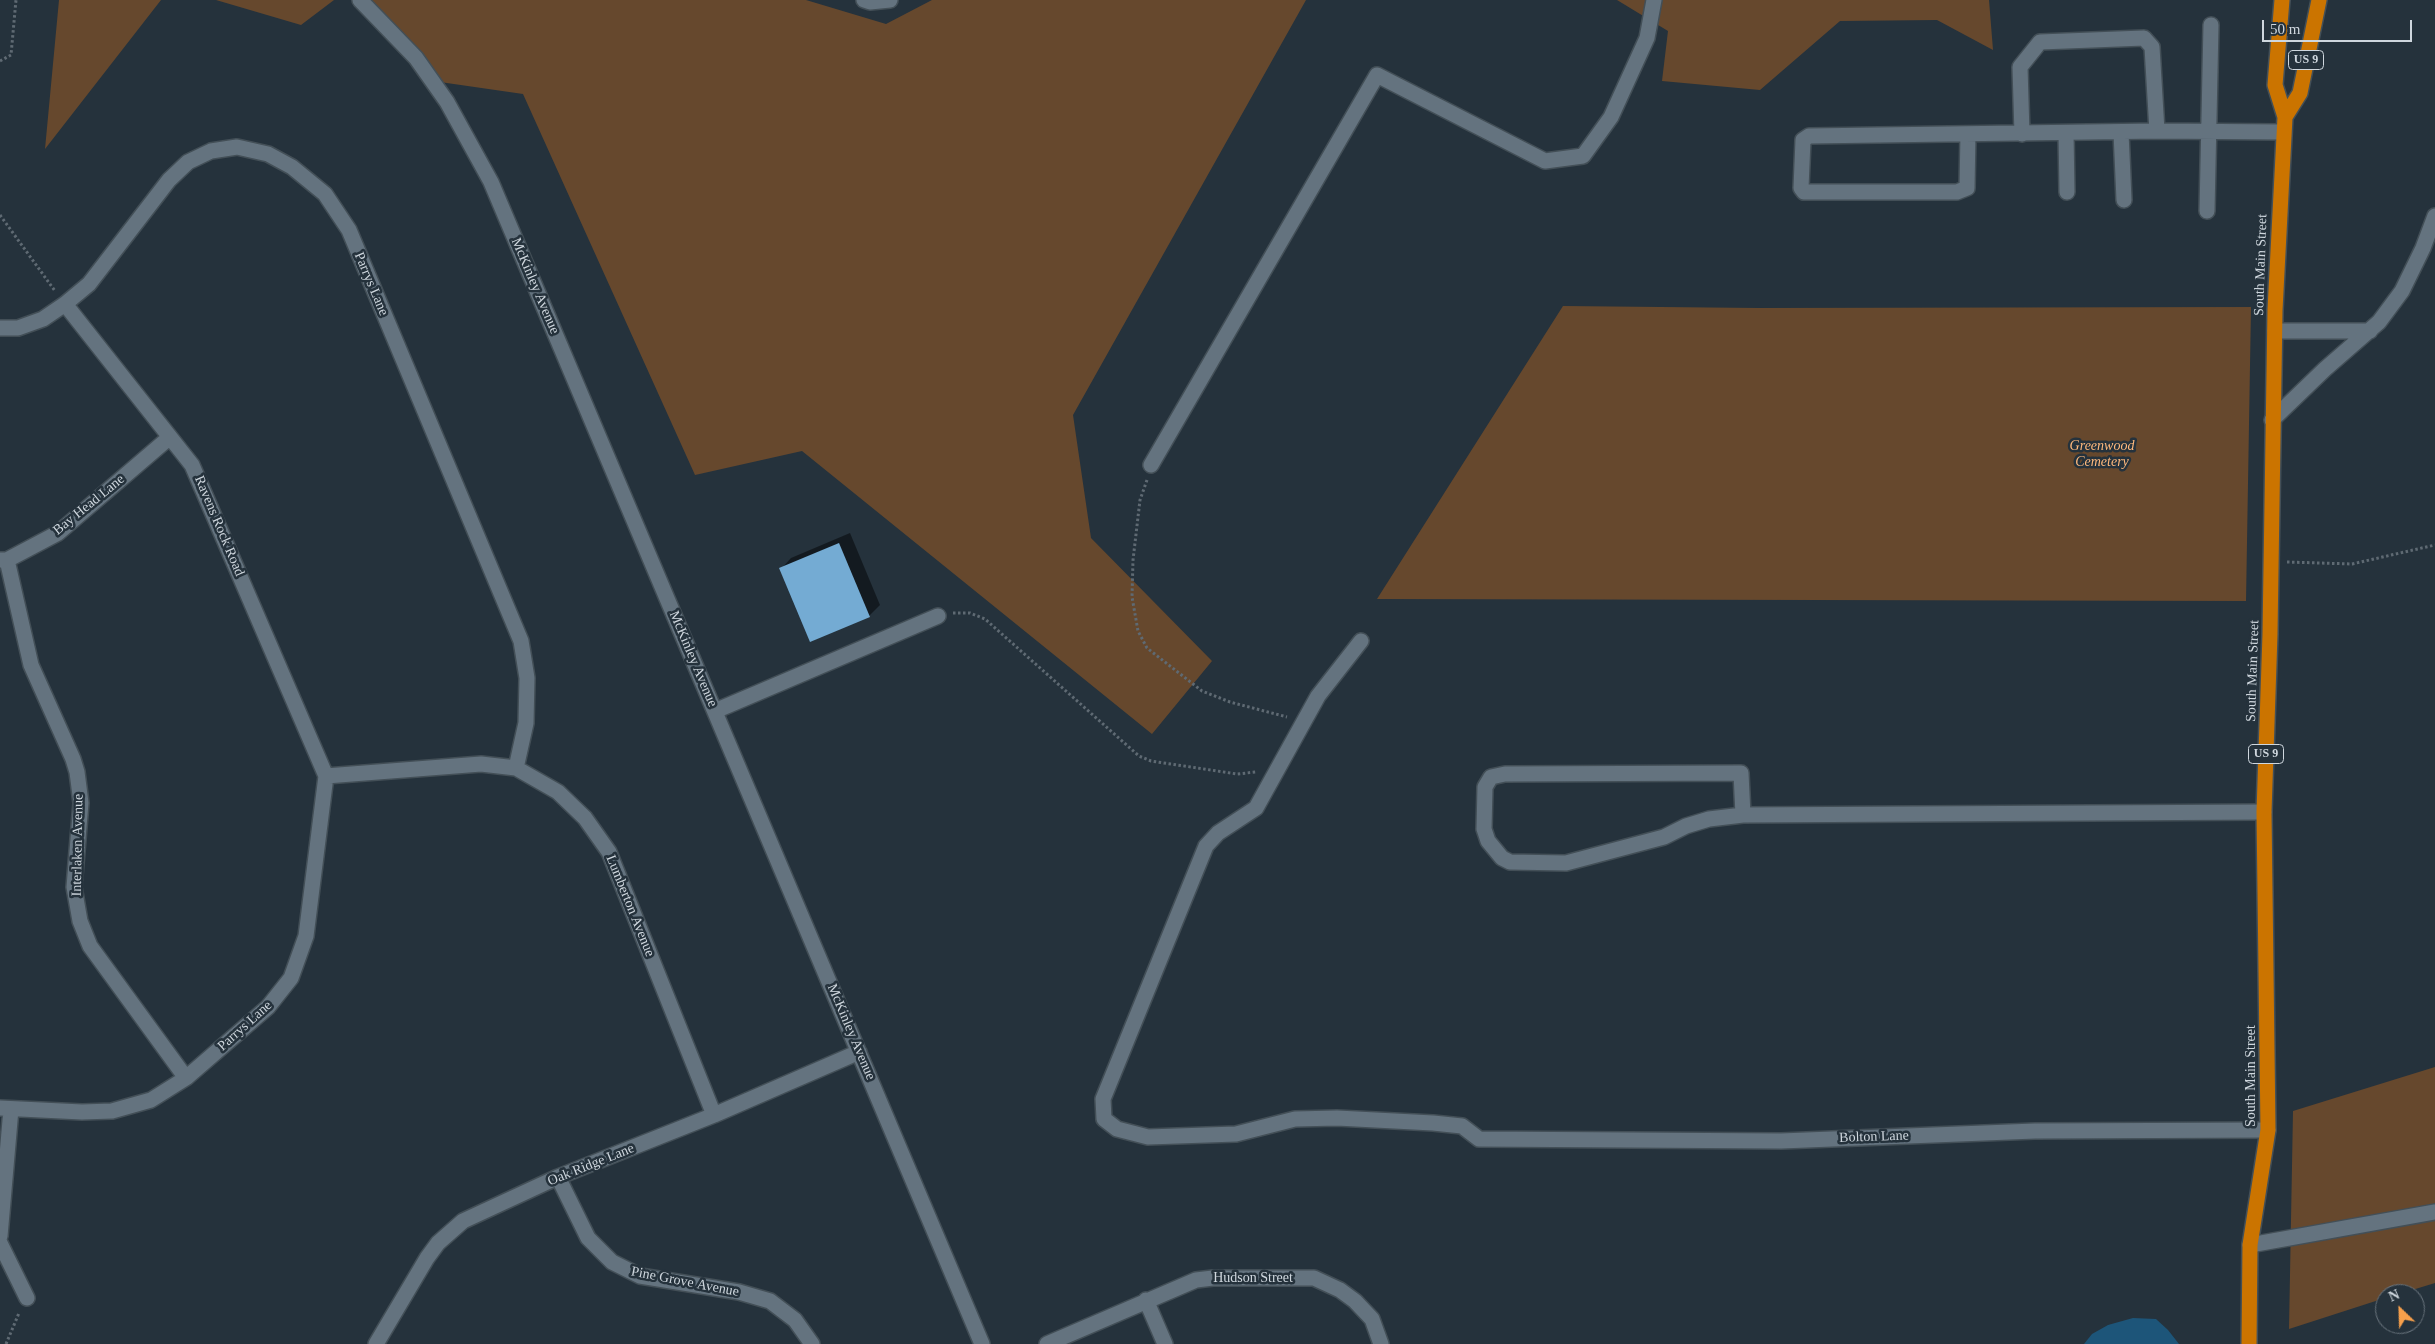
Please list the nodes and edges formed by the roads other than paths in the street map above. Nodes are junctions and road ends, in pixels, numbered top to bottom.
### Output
1 (360, 0) edge
2 (864, 0) edge
3 (890, 0) edge
4 (1654, 0) edge
5 (2318, 0) edge
6 (2280, 4) edge
7 (2211, 25) dead end
8 (2284, 124) junction
9 (2157, 131) junction
10 (2208, 131) junction
11 (2121, 132) junction
12 (2066, 133) junction
13 (1968, 134) junction
14 (2022, 134) junction
15 (2067, 192) dead end
16 (2124, 200) dead end
17 (2207, 210) dead end
18 (2435, 216) edge
19 (65, 304) junction
20 (0, 328) edge
21 (2275, 331) junction
22 (2370, 331) junction
23 (2272, 420) junction
24 (170, 436) junction
25 (1151, 465) road end
26 (3, 560) edge
27 (938, 616) road end
28 (1361, 640) dead end
29 (715, 711) junction
30 (516, 768) junction
31 (326, 776) junction
32 (2264, 812) junction
33 (1743, 815) junction
34 (859, 1052) junction
35 (186, 1078) junction
36 (5, 1109) edge
37 (714, 1115) junction
38 (2268, 1130) junction
39 (558, 1177) junction
40 (2435, 1212) edge
41 (0, 1236) edge
42 (0, 1243) edge
43 (2250, 1245) junction
44 (27, 1298) road end
45 (1146, 1300) junction
46 (376, 1344) edge
47 (812, 1344) edge
48 (982, 1344) edge
49 (1048, 1344) edge
50 (1165, 1344) edge
51 (1380, 1344) edge
52 (2249, 1344) edge

1 - 29 street, McKinley Avenue
2 - 3 street
4 - 25 street
5 - 8 highway, US 9
6 - 8 highway, US 9
7 - 10 street
8 - 10 street
8 - 21 highway, South Main Street / US 9
9 - 10 street
9 - 11 street
9 - 14 street
10 - 17 street
11 - 12 street
11 - 16 street
12 - 14 street
12 - 15 street
13 - 13 street
13 - 14 street
18 - 22 street
19 - 20 street, Parrys Lane
19 - 24 street, Ravens Rock Road
19 - 30 street, Parrys Lane
21 - 22 street
21 - 23 highway, South Main Street / US 9
22 - 23 street
23 - 32 highway, South Main Street / US 9
24 - 26 street, Bay Head Lane
24 - 31 street, Ravens Rock Road
26 - 35 street, Interlaken Avenue
27 - 29 street
28 - 38 street, Bolton Lane
29 - 34 street, McKinley Avenue
30 - 31 street, Lumberton Avenue
30 - 37 street, Lumberton Avenue
31 - 35 street, Parrys Lane
32 - 33 street
32 - 38 highway, South Main Street / US 9
33 - 33 street
34 - 37 street, Oak Ridge Lane
34 - 48 street, McKinley Avenue
35 - 36 street, Parrys Lane
36 - 41 street
37 - 39 street, Oak Ridge Lane
38 - 43 highway, South Main Street / US 9
39 - 46 street, Oak Ridge Lane
39 - 47 street, Pine Grove Avenue
40 - 43 street
42 - 44 street
43 - 52 highway, South Main Street / US 9
45 - 49 street, Hudson Street
45 - 50 street
45 - 51 street, Hudson Street

